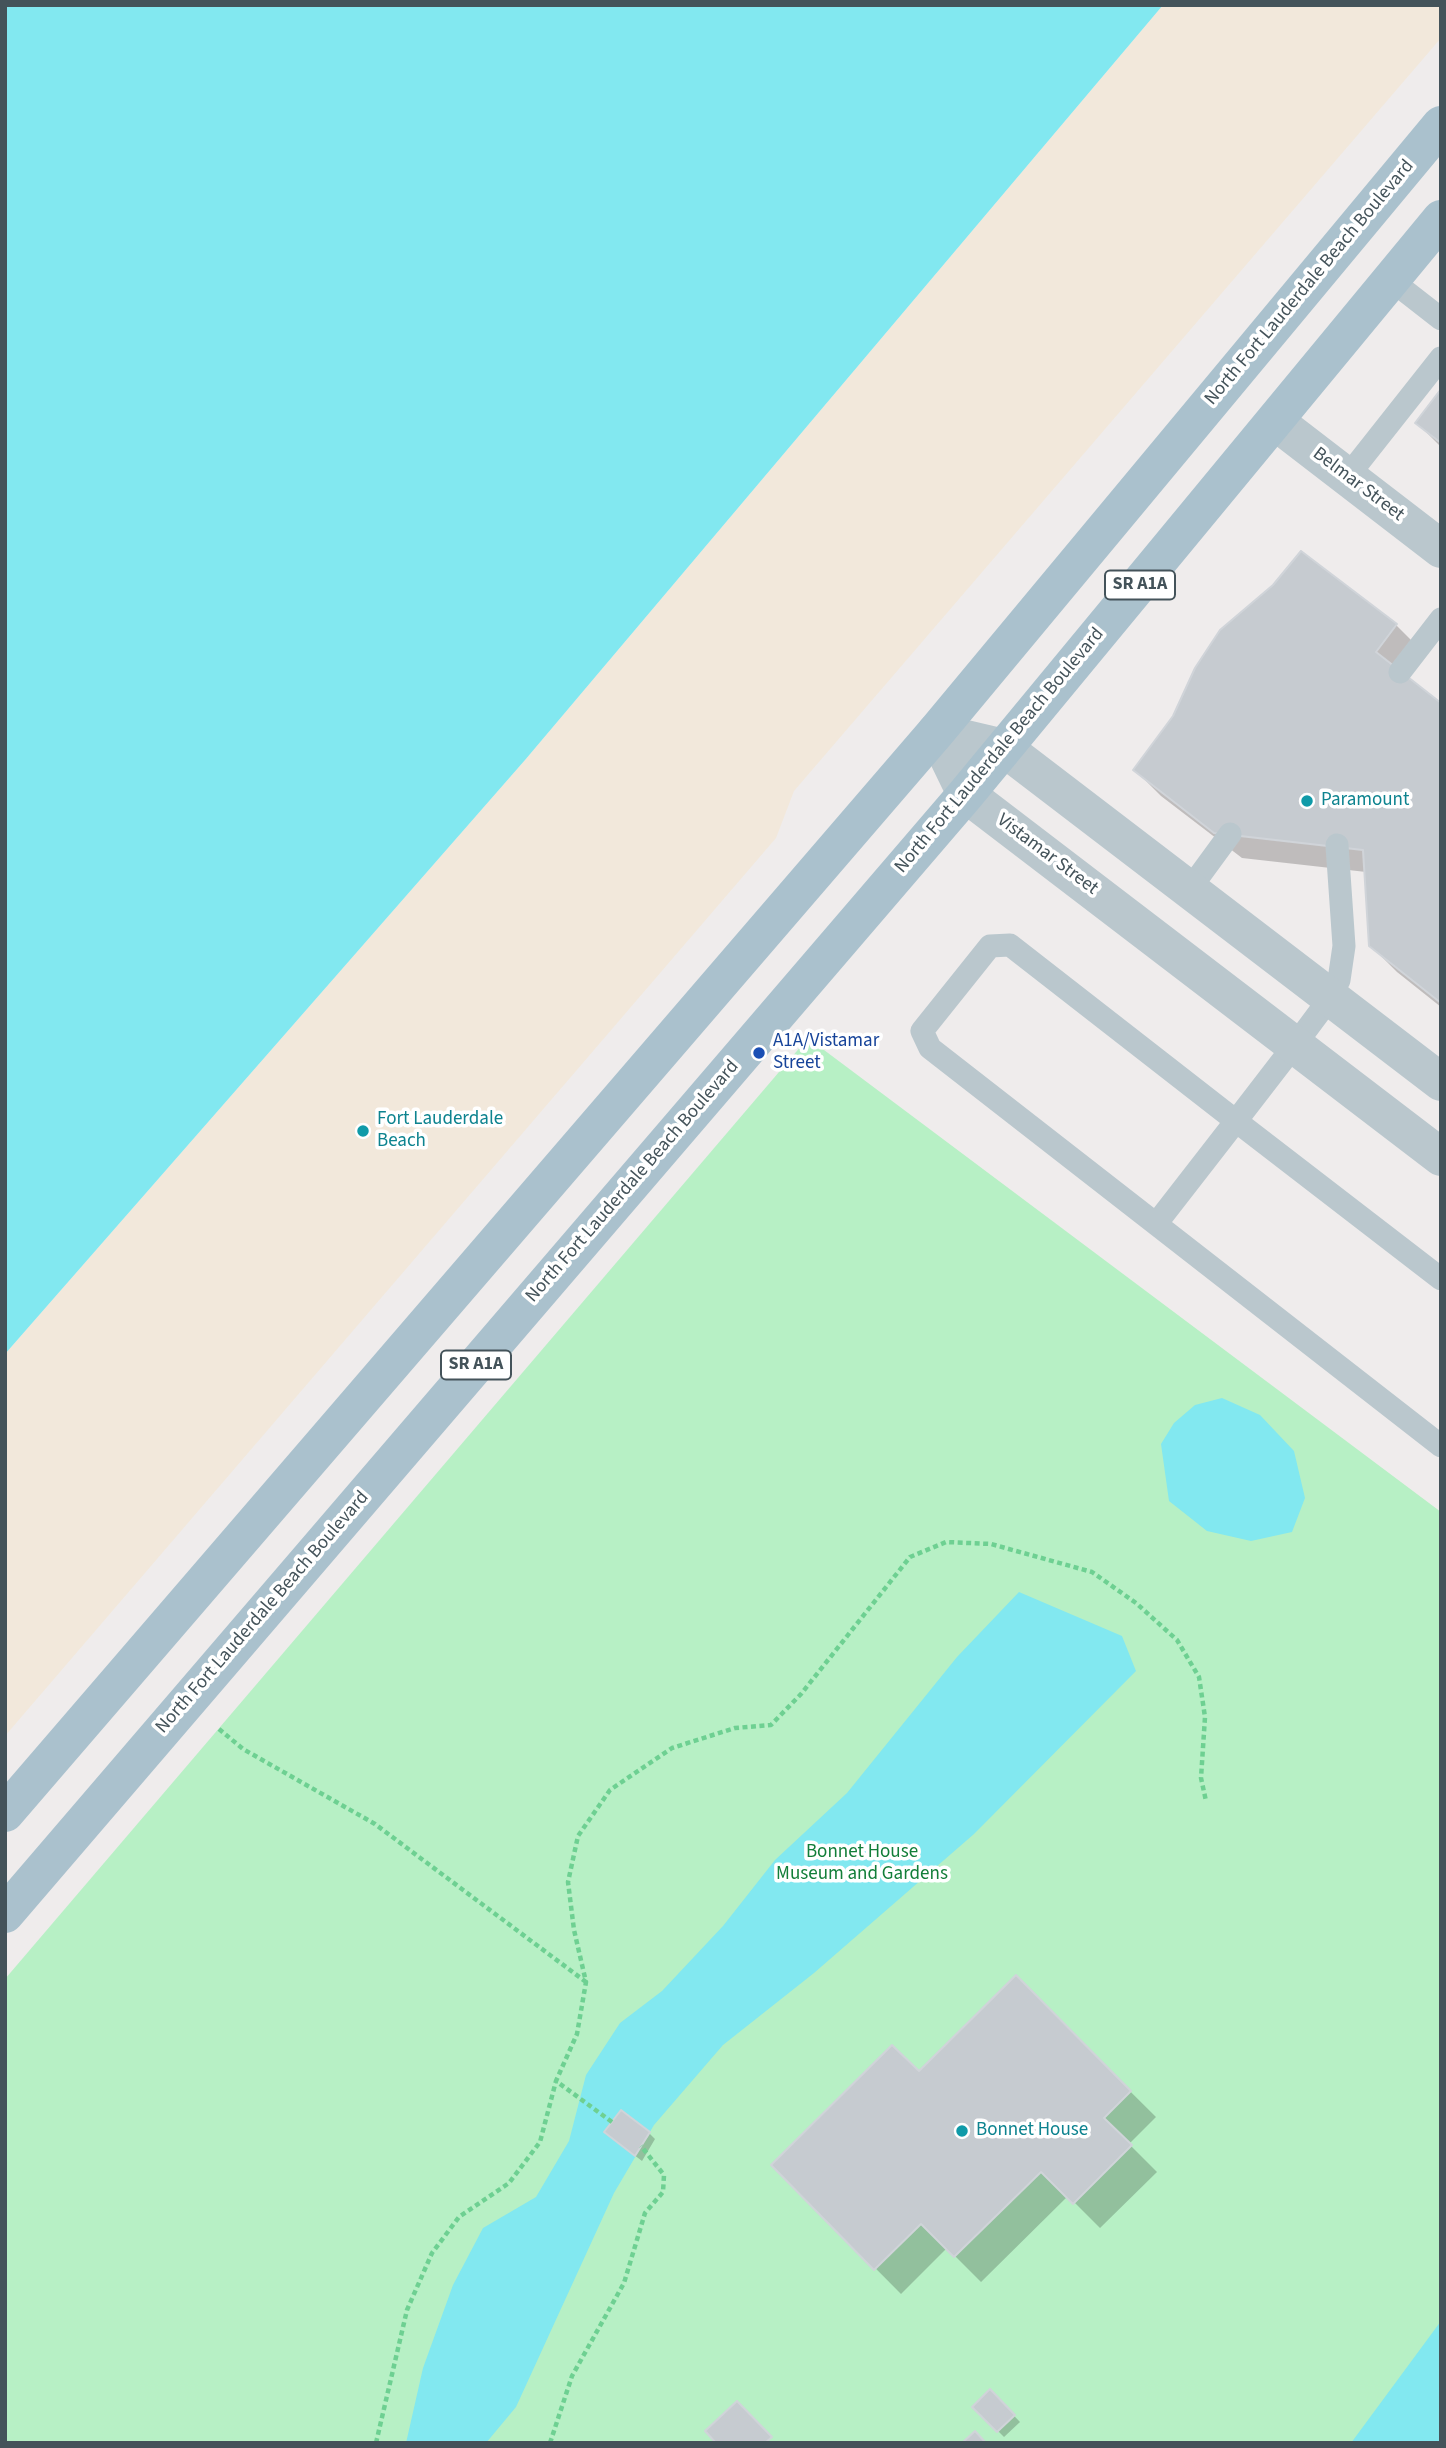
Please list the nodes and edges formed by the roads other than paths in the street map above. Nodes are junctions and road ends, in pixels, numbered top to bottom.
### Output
1 (1441, 125) edge
2 (1439, 226) edge
3 (1391, 280) junction
4 (1441, 319) edge
5 (1441, 358) edge
6 (1276, 422) junction
7 (1347, 477) junction
8 (1441, 549) edge
9 (1441, 619) edge
10 (1400, 672) dead end
11 (936, 732) junction
12 (1004, 748) junction
13 (966, 794) junction
14 (1230, 834) dead end
15 (1337, 845) dead end
16 (1189, 890) junction
17 (1155, 937) junction
18 (1330, 998) junction
19 (1295, 1045) junction
20 (1441, 1082) edge
21 (1236, 1121) junction
22 (1441, 1157) edge
23 (1156, 1224) junction
24 (1441, 1279) edge
25 (1441, 1446) edge
26 (5, 1813) edge
27 (5, 1914) edge

1 - 11 main road, North Fort Lauderdale Beach Boulevard / SR A1A
2 - 3 main road, North Fort Lauderdale Beach Boulevard / SR A1A
3 - 4 lane
3 - 6 main road, North Fort Lauderdale Beach Boulevard / SR A1A
5 - 7 lane
6 - 7 street, Belmar Street
6 - 12 main road, North Fort Lauderdale Beach Boulevard / SR A1A
7 - 8 street, Belmar Street
9 - 10 lane
11 - 12 street
11 - 13 street, Vistamar Street
11 - 26 main road, North Fort Lauderdale Beach Boulevard / SR A1A
12 - 13 main road, North Fort Lauderdale Beach Boulevard / SR A1A
12 - 16 street
13 - 17 street, Vistamar Street
13 - 27 main road, North Fort Lauderdale Beach Boulevard / SR A1A
14 - 16 lane
15 - 18 lane
16 - 17 street
16 - 18 street
17 - 19 street, Vistamar Street
18 - 19 lane
18 - 20 street
19 - 21 lane
19 - 22 street, Vistamar Street
21 - 23 lane
21 - 23 lane
21 - 24 lane
23 - 25 lane

